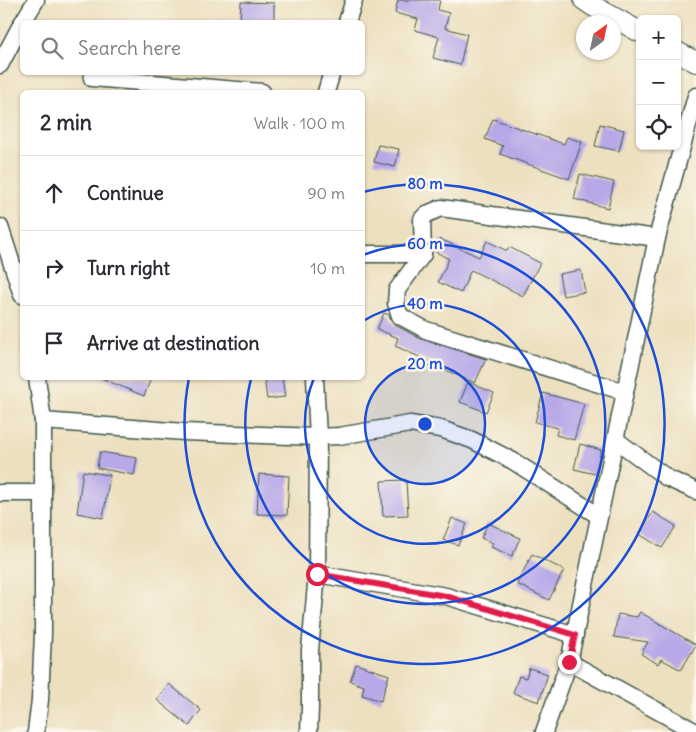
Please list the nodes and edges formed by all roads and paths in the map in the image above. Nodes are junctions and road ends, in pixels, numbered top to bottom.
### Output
1 (354, 0) edge
2 (591, 2) edge
3 (348, 20) edge
4 (20, 26) edge
5 (636, 30) edge
6 (681, 54) edge
7 (696, 62) edge
8 (0, 65) edge
9 (331, 75) edge
10 (92, 78) dead end
11 (238, 90) edge
12 (327, 90) edge
13 (696, 96) edge
14 (0, 227) edge
15 (657, 238) junction
16 (365, 254) edge
17 (423, 254) junction
18 (20, 290) edge
19 (37, 380) edge
20 (315, 380) edge
21 (625, 392) junction
22 (43, 421) junction
23 (318, 437) junction
24 (616, 440) junction
25 (696, 491) edge
26 (0, 493) edge
27 (43, 493) junction
28 (599, 516) junction
29 (317, 574) junction
30 (575, 635) junction
31 (569, 662) junction
32 (36, 732) edge
33 (308, 732) edge
34 (544, 732) edge
35 (696, 732) edge

1 - 3 street
2 - 5 street
4 - 8 street
6 - 7 street
9 - 12 street
10 - 11 street
13 - 15 street
14 - 18 street
15 - 17 street
15 - 21 street
16 - 17 street
17 - 21 street
19 - 22 street
20 - 23 street
21 - 24 street
22 - 23 street
22 - 27 street
23 - 28 street
23 - 29 street
24 - 25 street
24 - 28 street
26 - 27 street
27 - 32 street
28 - 30 street
29 - 30 street
29 - 33 street
30 - 31 street
31 - 34 street
31 - 35 street

